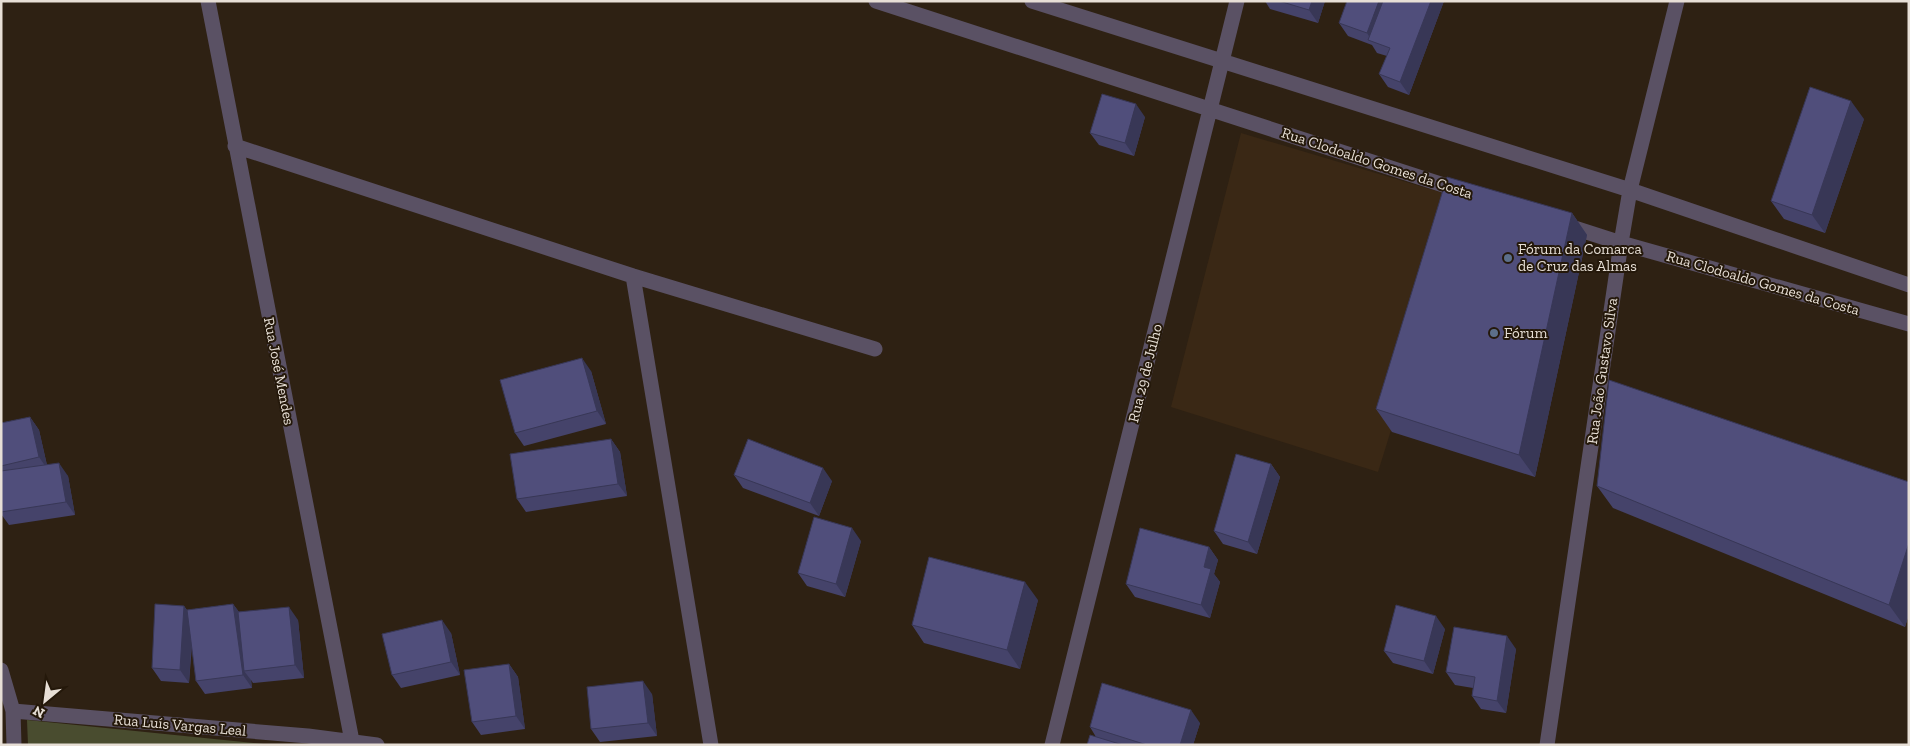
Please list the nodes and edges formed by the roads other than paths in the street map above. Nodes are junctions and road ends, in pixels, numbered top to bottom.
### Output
1 (208, 1) edge
2 (876, 1) edge
3 (1032, 1) edge
4 (1237, 1) edge
5 (1677, 1) edge
6 (1221, 62) junction
7 (1211, 109) junction
8 (235, 146) junction
9 (1630, 190) junction
10 (1481, 197) edge
11 (1556, 222) edge
12 (1621, 243) junction
13 (634, 276) junction
14 (1909, 285) edge
15 (1909, 324) edge
16 (875, 349) dead end
17 (1, 670) edge
18 (13, 711) junction
19 (308, 740) edge
20 (352, 741) junction
21 (14, 745) edge
22 (377, 745) edge
23 (711, 745) edge
24 (1052, 745) edge
25 (1547, 745) edge

1 - 8 street, Rua José Mendes
2 - 7 street, Rua Clodoaldo Gomes da Costa
3 - 6 street
4 - 6 street, Rua 29 de Julho
5 - 9 street, Rua João Gustavo Silva
6 - 7 street, Rua 29 de Julho
6 - 9 street
7 - 10 street, Rua Clodoaldo Gomes da Costa
7 - 24 street, Rua 29 de Julho
8 - 13 street
8 - 20 street, Rua José Mendes
9 - 12 street, Rua João Gustavo Silva
9 - 14 street
11 - 12 street, Rua Clodoaldo Gomes da Costa
12 - 15 street, Rua Clodoaldo Gomes da Costa
12 - 25 street, Rua João Gustavo Silva
13 - 16 street
13 - 23 street
17 - 18 street
18 - 19 street, Rua Luís Vargas Leal
18 - 21 street
19 - 20 street, Rua Luís Vargas Leal
20 - 22 street, Rua Luís Vargas Leal

